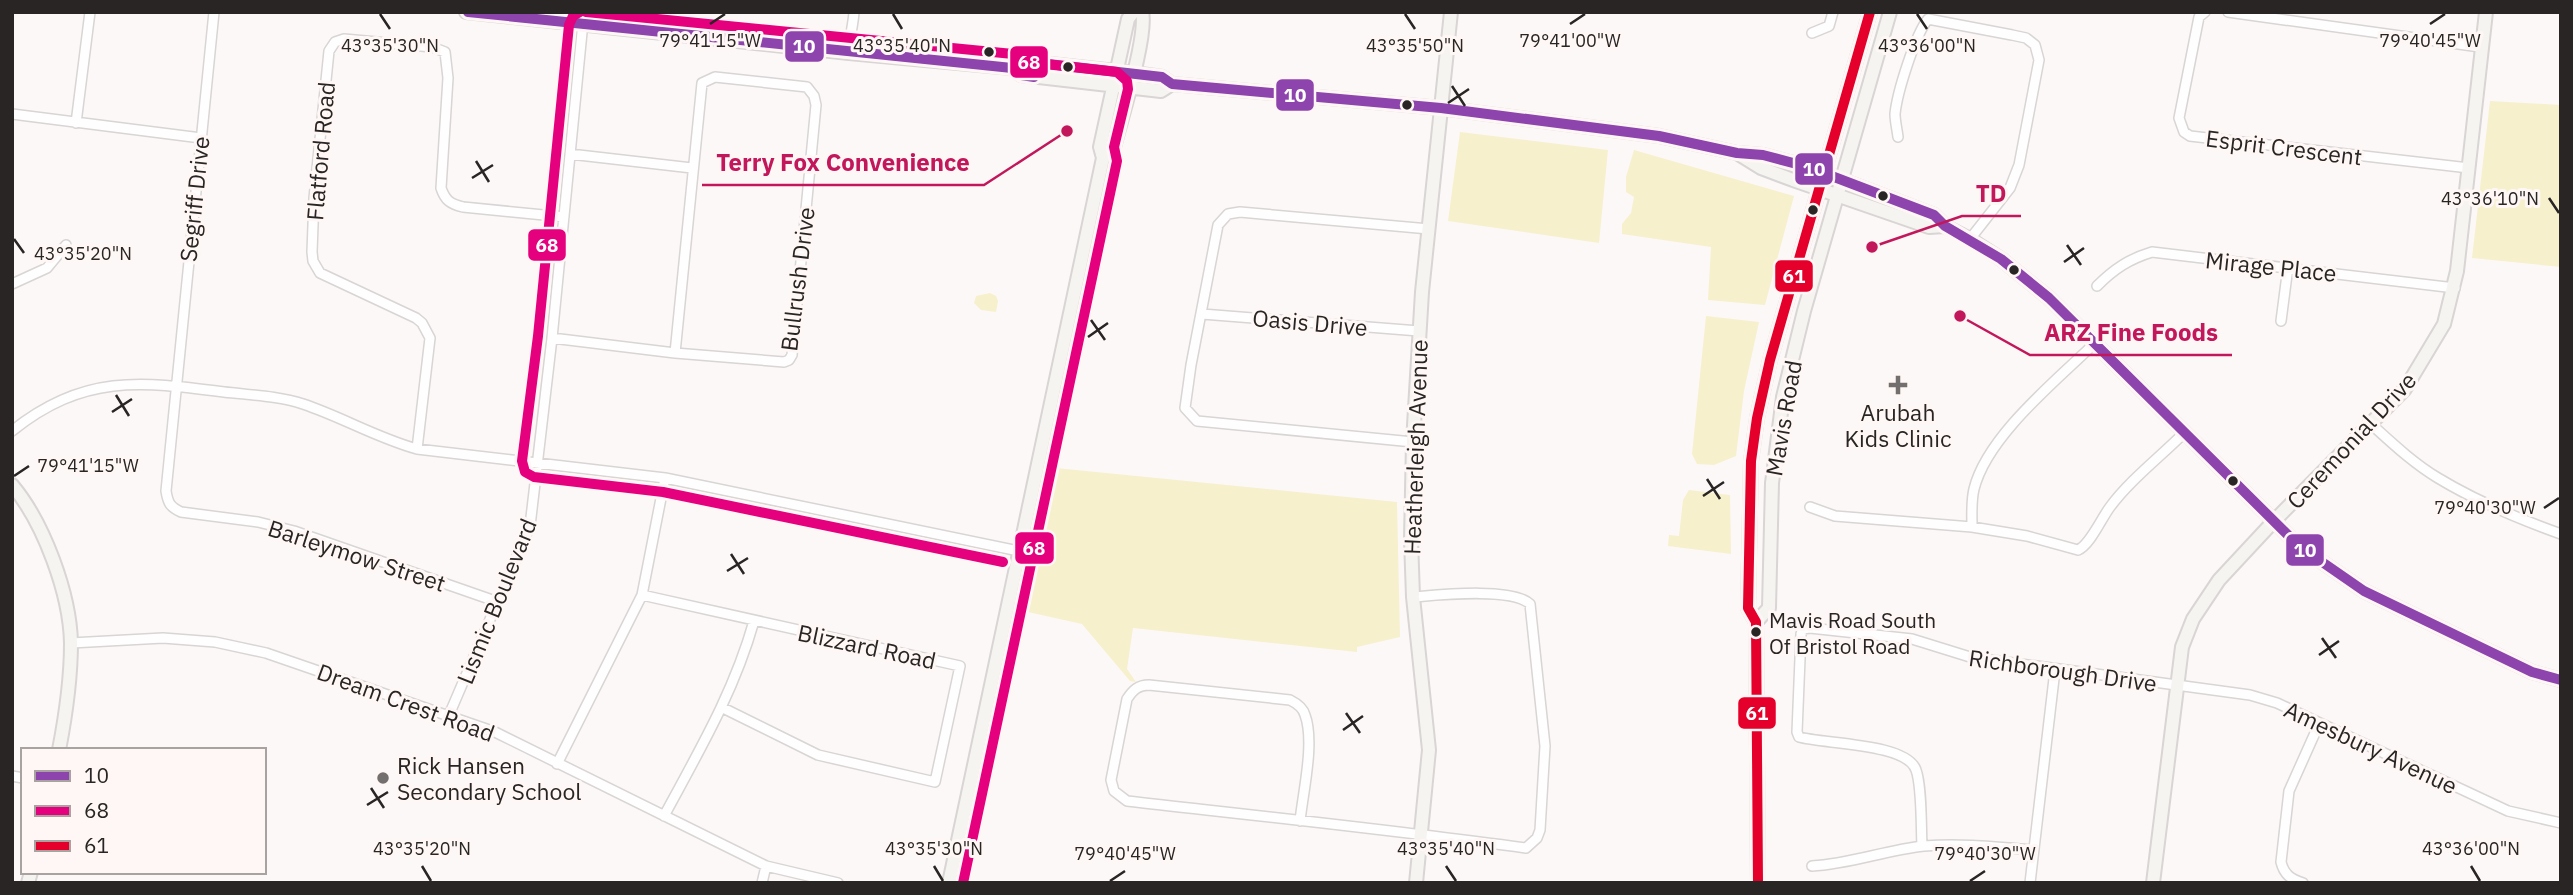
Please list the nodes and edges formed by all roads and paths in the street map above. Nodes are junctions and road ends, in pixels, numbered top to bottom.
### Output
1 (90, 12) edge
2 (214, 12) edge
3 (466, 12) edge
4 (854, 12) edge
5 (1133, 12) edge
6 (1142, 12) edge
7 (1451, 12) edge
8 (1833, 12) edge
9 (1870, 12) edge
10 (1890, 12) edge
11 (2205, 12) edge
12 (2228, 12) edge
13 (2486, 12) edge
14 (584, 19) edge
15 (1812, 33) dead end
16 (2480, 47) junction
17 (849, 53) junction
18 (1012, 68) junction
19 (1117, 71) junction
20 (1134, 73) junction
21 (1172, 84) junction
22 (1114, 86) junction
23 (1130, 88) junction
24 (1441, 108) junction
25 (12, 114) edge
26 (76, 123) junction
27 (1898, 136) dead end
28 (201, 138) junction
29 (1737, 153) junction
30 (570, 155) junction
31 (1103, 158) junction
32 (692, 168) junction
33 (2469, 168) junction
34 (1823, 173) junction
35 (1843, 180) junction
36 (1818, 188) junction
37 (1838, 195) junction
38 (564, 217) junction
39 (1945, 226) junction
40 (1429, 229) junction
41 (1970, 239) junction
42 (66, 245) dead end
43 (2288, 267) junction
44 (12, 284) edge
45 (2097, 286) dead end
46 (2455, 288) junction
47 (1202, 314) junction
48 (2281, 321) dead end
49 (1419, 331) junction
50 (552, 338) junction
51 (2095, 343) junction
52 (675, 353) junction
53 (175, 385) junction
54 (2371, 424) junction
55 (12, 431) edge
56 (2184, 433) junction
57 (1413, 442) junction
58 (417, 449) junction
59 (536, 463) junction
60 (665, 478) junction
61 (12, 485) edge
62 (1810, 507) dead end
63 (2273, 522) junction
64 (1972, 527) junction
65 (2561, 534) edge
66 (1019, 551) junction
67 (642, 595) junction
68 (1413, 597) junction
69 (498, 602) junction
70 (754, 621) junction
71 (1756, 622) junction
72 (71, 643) junction
73 (2055, 670) junction
74 (2561, 680) edge
75 (2176, 685) junction
76 (723, 708) junction
77 (449, 715) junction
78 (2319, 724) junction
79 (59, 748) edge
80 (557, 764) junction
81 (664, 816) junction
82 (1300, 821) junction
83 (2561, 823) edge
84 (1421, 834) junction
85 (1922, 846) junction
86 (2033, 850) junction
87 (766, 866) junction
88 (1812, 866) dead end
89 (762, 883) edge
90 (838, 883) edge
91 (949, 883) edge
92 (1416, 883) edge
93 (1758, 883) edge
94 (2030, 883) edge
95 (2153, 883) edge
96 (2302, 883) edge

1 - 26 street
2 - 28 street, Segriff Drive
3 - 14 street
4 - 17 street
5 - 19 street
6 - 20 street
7 - 24 street, Heatherleigh Avenue
8 - 15 street
9 - 34 street, Mavis Road
10 - 35 street, Mavis Road
11 - 33 street, Esprit Crescent
12 - 16 street
13 - 16 street, Ceremonial Drive
14 - 17 street
14 - 30 street, Lismic Boulevard
16 - 33 street, Ceremonial Drive
17 - 18 street
18 - 19 street
18 - 22 street
19 - 20 street
19 - 22 street
20 - 21 street
20 - 23 street
21 - 23 street
21 - 24 street
22 - 23 street
22 - 31 street
23 - 31 street
24 - 29 street
24 - 40 street, Heatherleigh Avenue
25 - 26 street
26 - 28 street
27 - 41 street
28 - 53 street, Segriff Drive
29 - 34 street
29 - 36 street
30 - 32 street
30 - 38 street, Lismic Boulevard
31 - 66 street
32 - 52 street, Bullrush Drive
32 - 52 street, Bullrush Drive
33 - 46 street, Ceremonial Drive
34 - 35 street
34 - 36 street, Mavis Road
35 - 37 street, Mavis Road
35 - 39 street
36 - 37 street
36 - 71 street, Mavis Road
37 - 39 street
37 - 71 street, Mavis Road
38 - 50 street, Lismic Boulevard
38 - 58 street, Flatford Road
39 - 41 street
40 - 47 street
40 - 49 street, Heatherleigh Avenue
41 - 51 street
42 - 44 street
43 - 45 street, Mirage Place
43 - 46 street, Mirage Place
43 - 48 street
46 - 54 street, Ceremonial Drive
47 - 49 street, Oasis Drive
47 - 57 street
49 - 57 street, Heatherleigh Avenue
50 - 52 street, Bullrush Drive
50 - 59 street, Lismic Boulevard
51 - 56 street
51 - 64 street
53 - 55 street
53 - 58 street
53 - 69 street, Barleymow Street
54 - 63 street, Ceremonial Drive
54 - 65 street
56 - 63 street
56 - 64 street
57 - 68 street, Heatherleigh Avenue
58 - 59 street
59 - 60 street
59 - 69 street, Lismic Boulevard
60 - 66 street
60 - 67 street
61 - 72 street
62 - 64 street
63 - 74 street
63 - 75 street, Ceremonial Drive
66 - 91 street
67 - 70 street, Blizzard Road
67 - 80 street
68 - 84 street, Heatherleigh Avenue
68 - 84 street
69 - 77 street, Lismic Boulevard
70 - 76 street
70 - 76 street, Blizzard Road
71 - 93 street, Mavis Road
72 - 77 street, Dream Crest Road
72 - 79 street
73 - 75 street, Richborough Drive
73 - 85 street, Richborough Drive
73 - 86 street
75 - 78 street, Amesbury Avenue
75 - 95 street, Ceremonial Drive
76 - 81 street
77 - 80 street, Dream Crest Road
78 - 83 street, Amesbury Avenue
78 - 96 street
80 - 81 street, Dream Crest Road
81 - 87 street, Dream Crest Road
82 - 82 street
82 - 84 street
84 - 92 street, Heatherleigh Avenue
85 - 86 street
85 - 88 street
86 - 94 street
87 - 89 street
87 - 90 street, Dream Crest Road

